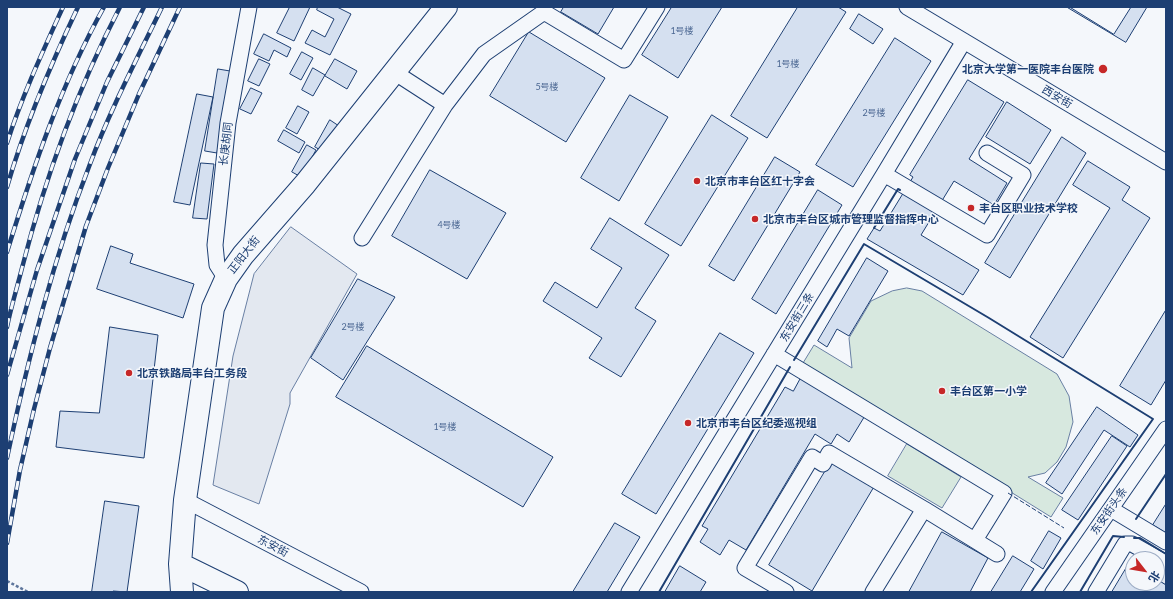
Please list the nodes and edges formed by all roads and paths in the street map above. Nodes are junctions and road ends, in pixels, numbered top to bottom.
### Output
1 (249, 7) edge
2 (446, 7) edge
3 (657, 7) edge
4 (907, 7) edge
5 (964, 41) junction
6 (394, 72) junction
7 (445, 105) junction
8 (987, 153) dead end
9 (1166, 162) edge
10 (884, 174) junction
11 (362, 238) dead end
12 (226, 279) junction
13 (774, 354) junction
14 (1166, 429) edge
15 (185, 500) junction
16 (924, 509) junction
17 (1111, 509) junction
18 (1132, 522) junction
19 (975, 540) junction
20 (1166, 542) edge
21 (1128, 544) junction
22 (998, 554) dead end
23 (1166, 563) edge
24 (180, 564) junction
25 (7, 581) edge
26 (28, 592) edge
27 (169, 592) edge
28 (182, 592) edge
29 (237, 592) edge
30 (361, 592) edge
31 (629, 592) edge
32 (786, 592) edge
33 (872, 592) edge
34 (1053, 592) edge
35 (1096, 592) edge

1 - 12 street, 长庚胡同
2 - 6 main road, 正阳大街
3 - 7 street
4 - 5 street, 西安街
5 - 9 street, 西安街
5 - 10 street, 东安街三条
6 - 7 street
6 - 12 main road, 正阳大街
7 - 11 street
8 - 10 street
10 - 13 street, 东安街三条
12 - 15 main road, 正阳大街
13 - 19 street
13 - 31 street, 东安街三条
14 - 17 street, 东安街头条
15 - 24 main road, 正阳大街
15 - 30 street, 东安街
16 - 19 street
16 - 32 street
16 - 33 street
17 - 18 street
17 - 34 street, 东安街头条
18 - 20 street
18 - 21 street
19 - 22 street
21 - 23 street
21 - 35 street
24 - 27 main road, 正阳大街
24 - 28 main road, 正阳大街
24 - 29 main road
25 - 26 path

